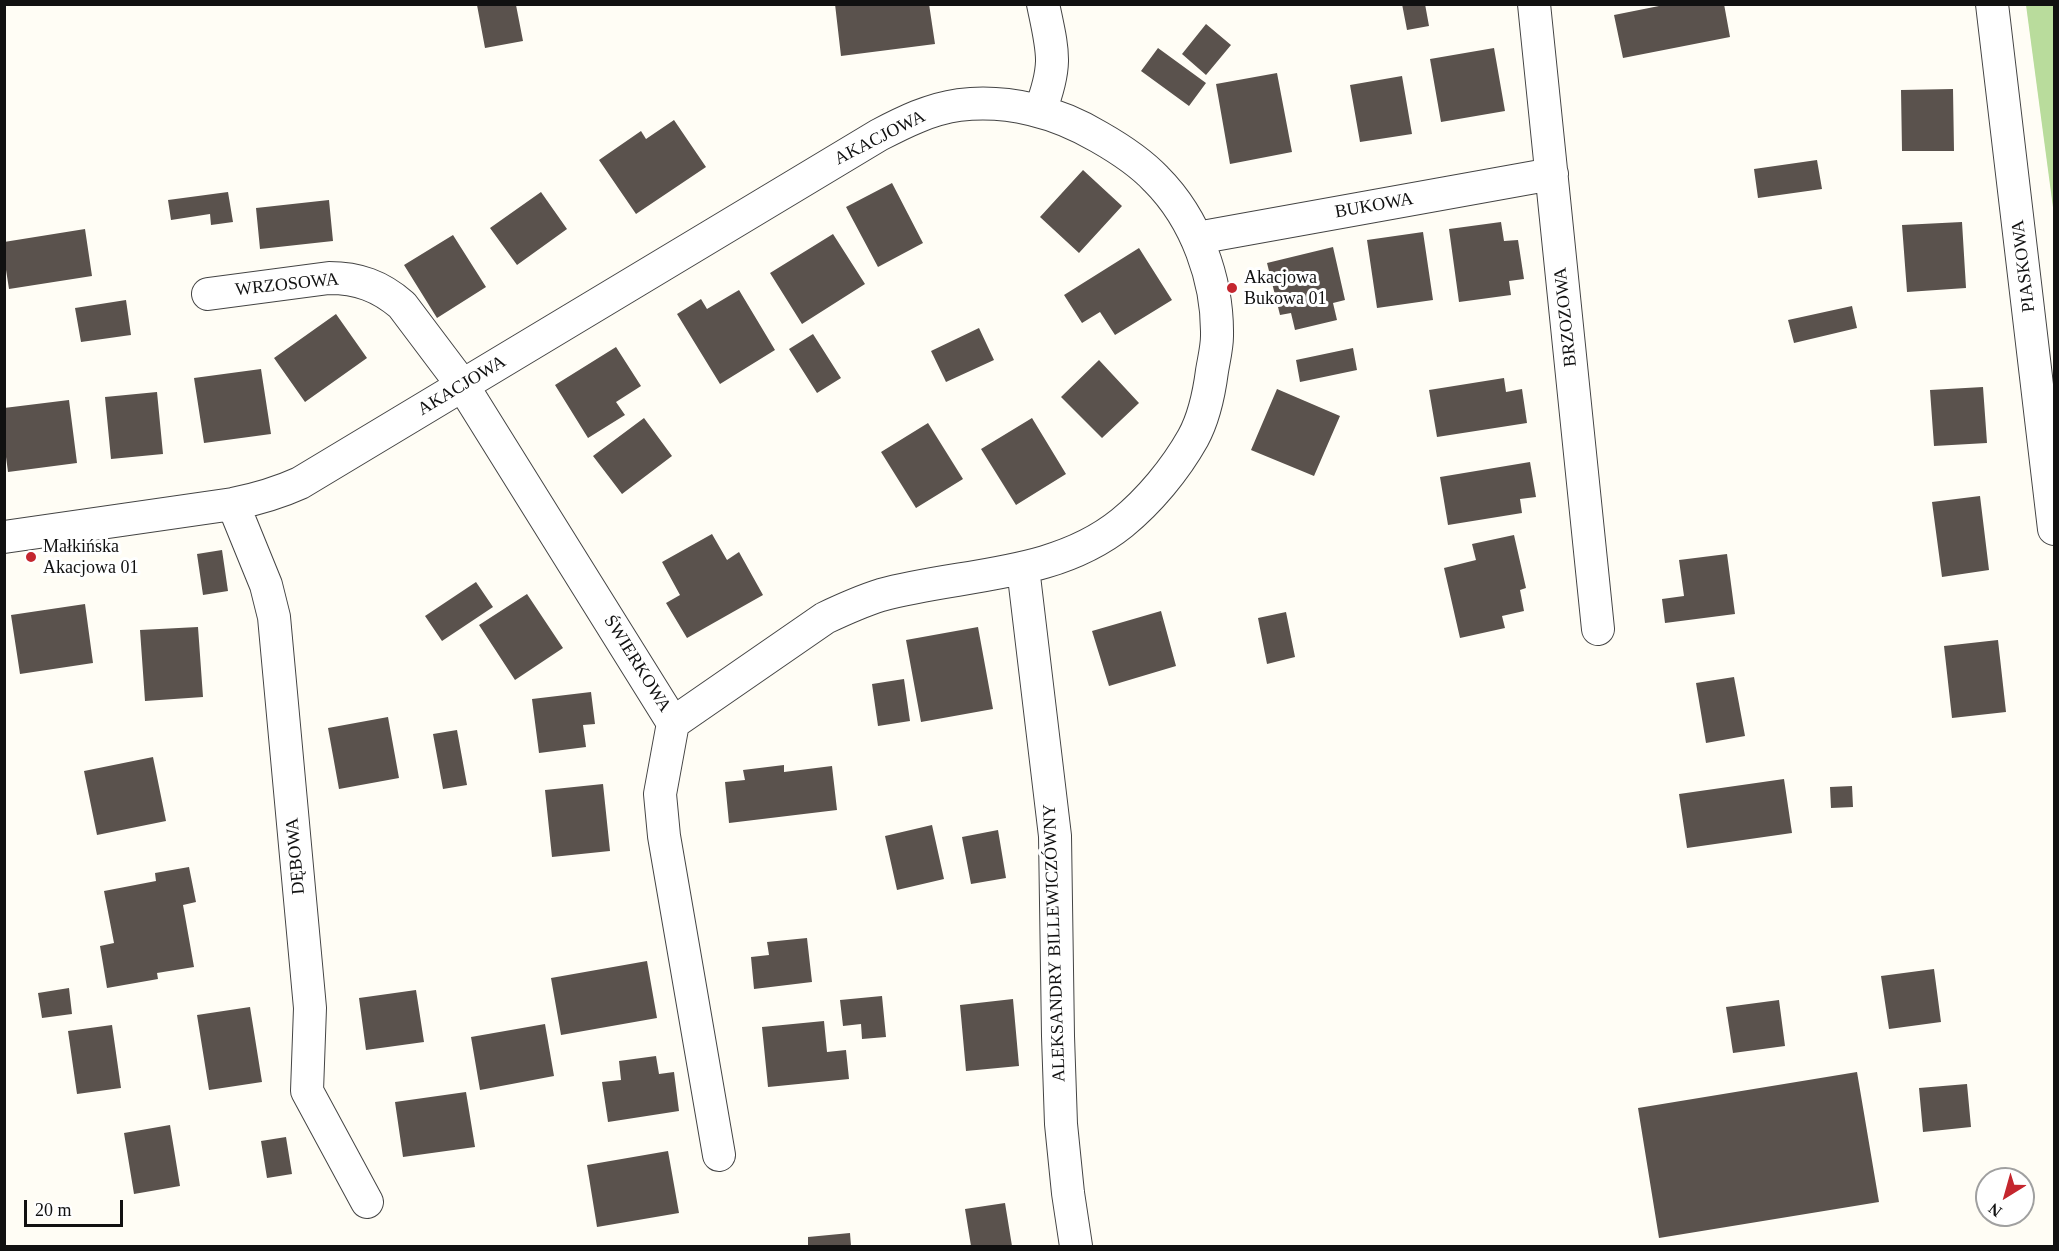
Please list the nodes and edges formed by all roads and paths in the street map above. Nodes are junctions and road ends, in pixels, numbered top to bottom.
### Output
1 (1043, 4) edge
2 (1534, 4) edge
3 (1992, 4) edge
4 (1040, 111) junction
5 (1552, 174) junction
6 (1197, 238) junction
7 (208, 294) dead end
8 (463, 386) junction
9 (233, 504) junction
10 (2055, 529) edge
11 (4, 537) edge
12 (1023, 568) junction
13 (1598, 629) dead end
14 (674, 723) junction
15 (719, 1155) dead end
16 (367, 1202) dead end
17 (1076, 1246) edge

1 - 4 street
2 - 5 street, BRZOZOWA
3 - 10 street, PIASKOWA
4 - 6 street, AKACJOWA
4 - 8 street, AKACJOWA
5 - 6 street, BUKOWA
5 - 13 street, BRZOZOWA
6 - 12 street, AKACJOWA
7 - 8 street, WRZOSOWA
8 - 9 street, AKACJOWA
8 - 14 street, ŚWIERKOWA
9 - 11 street, AKACJOWA
9 - 16 street, DĘBOWA
12 - 14 street, AKACJOWA
12 - 17 street, ALEKSANDRY BILLEWICZÓWNY
14 - 15 street, ŚWIERKOWA

